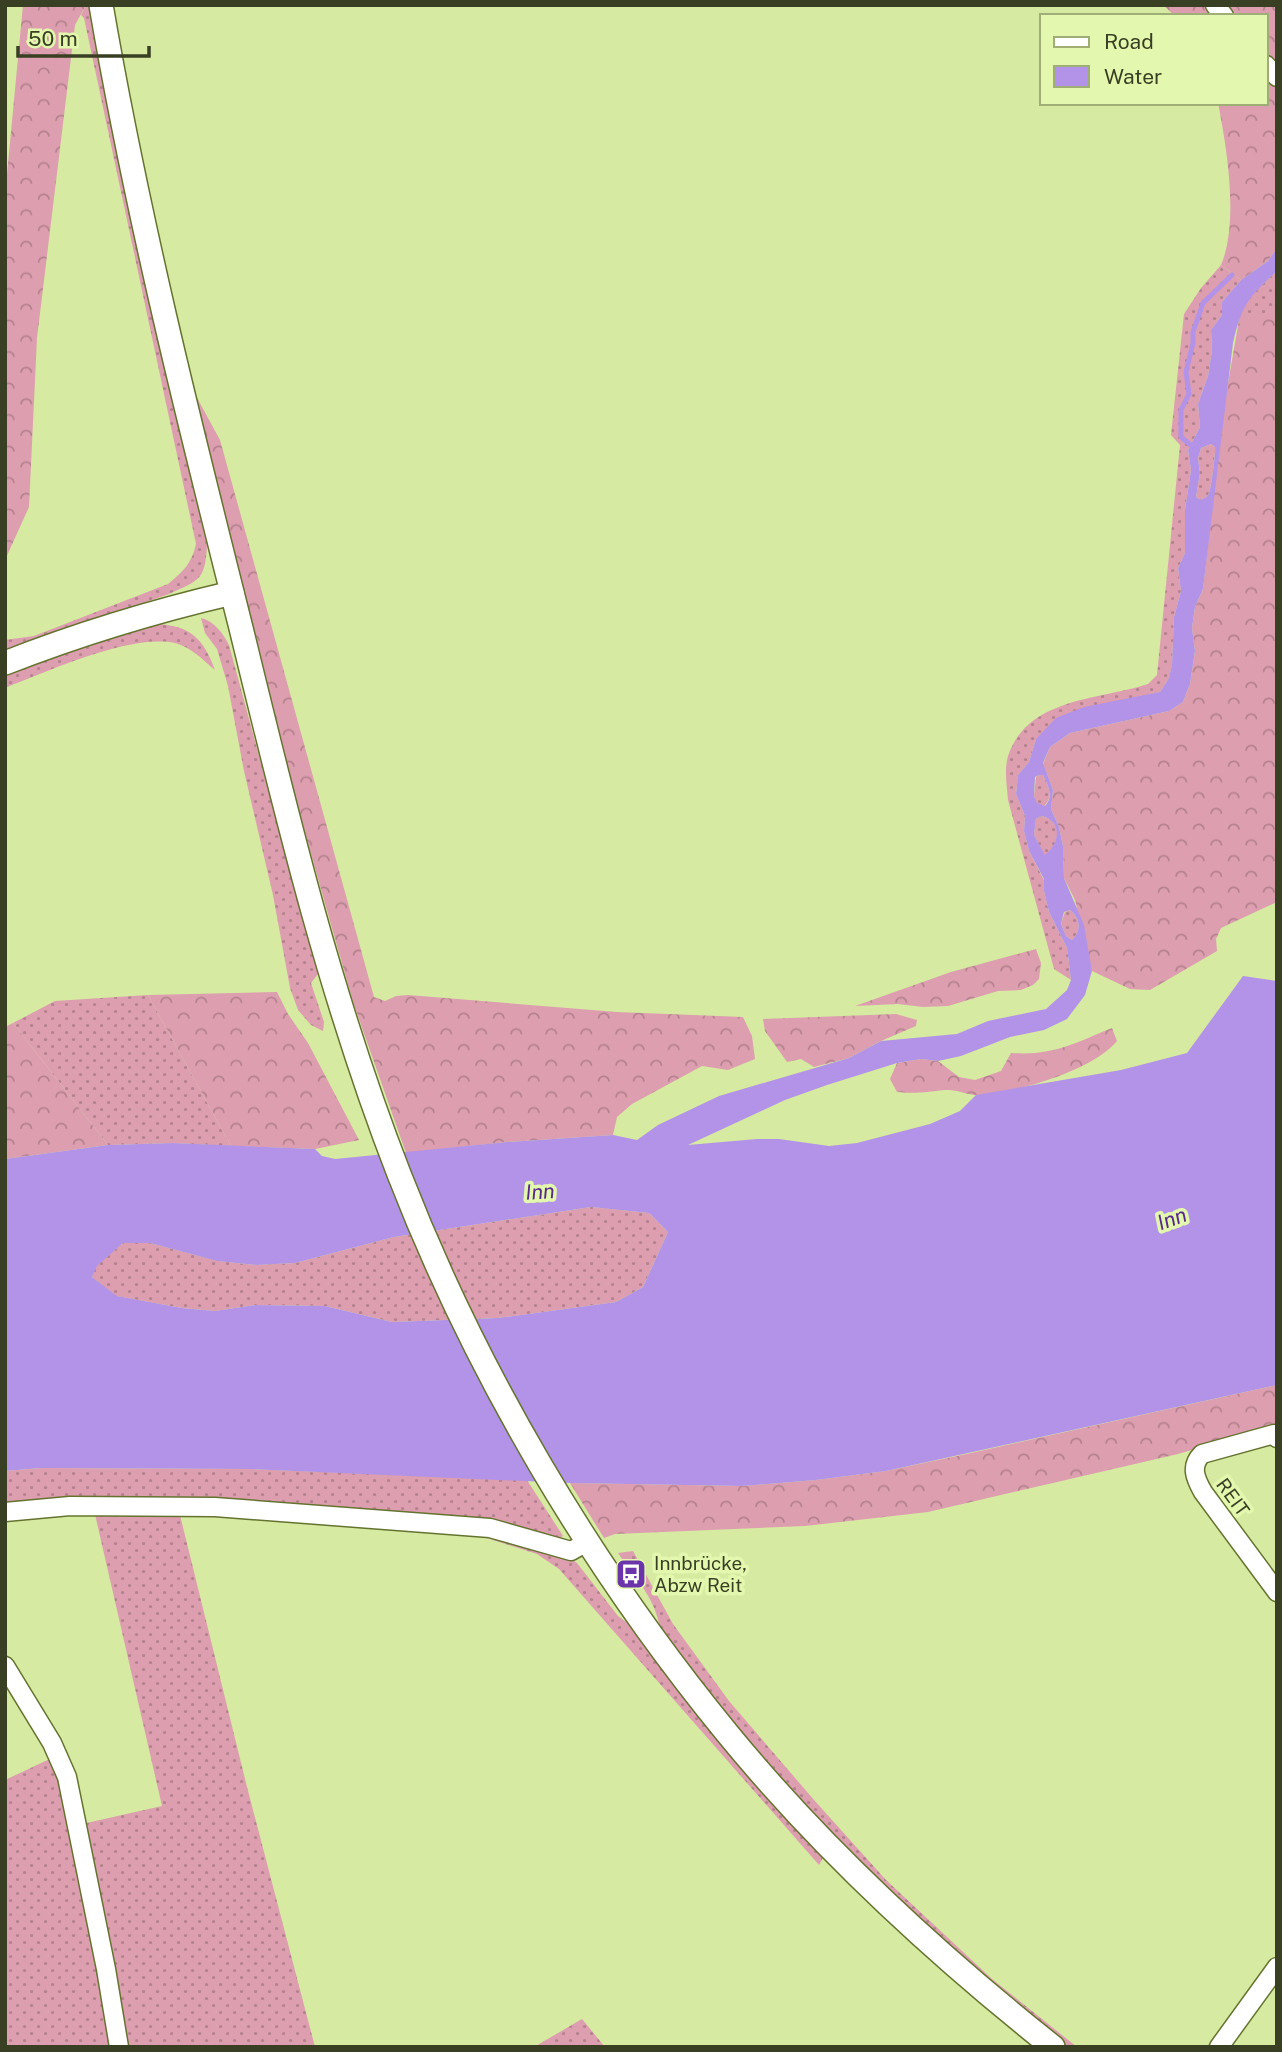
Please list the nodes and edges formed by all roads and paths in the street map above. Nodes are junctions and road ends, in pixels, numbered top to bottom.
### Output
1 (101, 5) edge
2 (232, 593) junction
3 (5, 663) edge
4 (1277, 1438) edge
5 (5, 1512) edge
6 (587, 1542) junction
7 (1277, 1592) edge
8 (5, 1666) edge
9 (1277, 1967) edge
10 (119, 2047) edge
11 (1053, 2047) edge
12 (1219, 2047) edge

1 - 2 street
2 - 3 street
2 - 6 street
4 - 7 street, REIT
5 - 6 street
6 - 11 street
8 - 10 street
9 - 12 street

